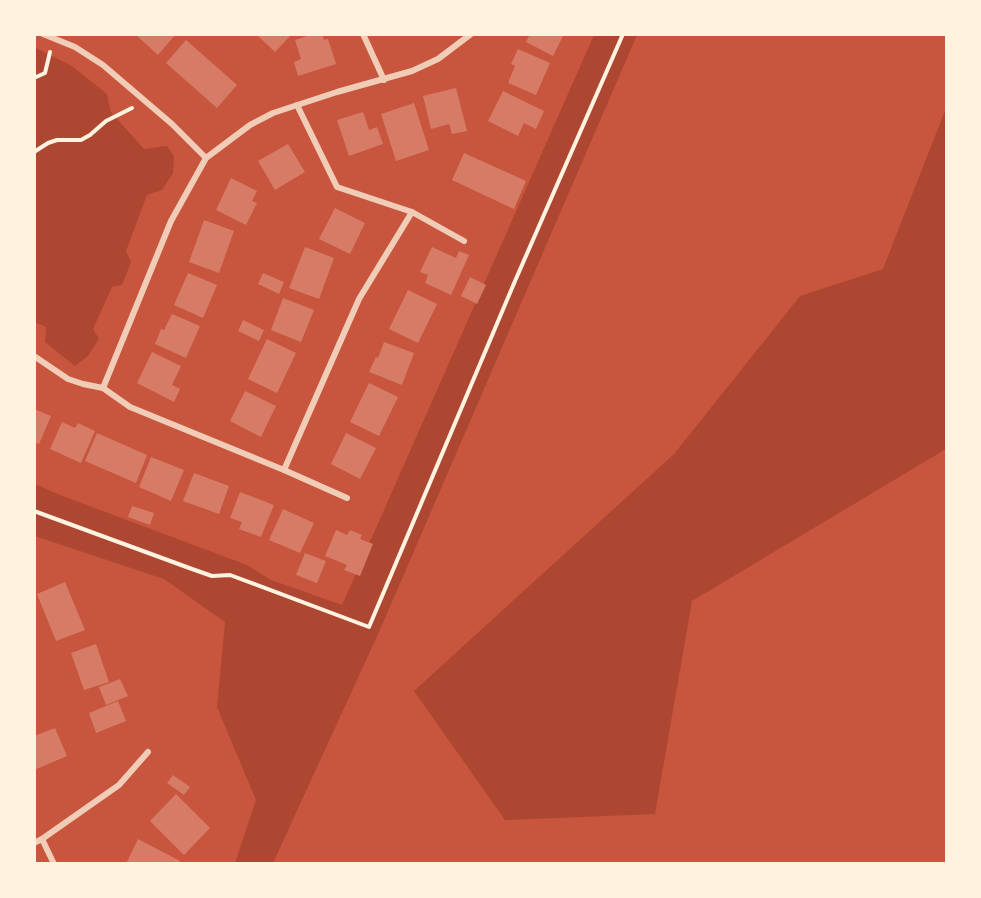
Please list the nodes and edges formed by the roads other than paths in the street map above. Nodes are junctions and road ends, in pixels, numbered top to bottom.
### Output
1 (43, 34) edge
2 (363, 34) edge
3 (471, 34) edge
4 (384, 80) junction
5 (297, 105) junction
6 (206, 159) junction
7 (412, 212) junction
8 (464, 241) dead end
9 (34, 356) edge
10 (103, 388) junction
11 (284, 470) junction
12 (347, 498) dead end
13 (148, 752) dead end
14 (42, 839) junction
15 (34, 843) edge
16 (54, 864) edge

1 - 6 street
2 - 4 street
3 - 4 street
4 - 5 street
5 - 6 street
5 - 7 street
6 - 10 street
7 - 8 street
7 - 11 street
9 - 10 street
10 - 11 street
11 - 12 street
13 - 14 street
14 - 15 street
14 - 16 street

